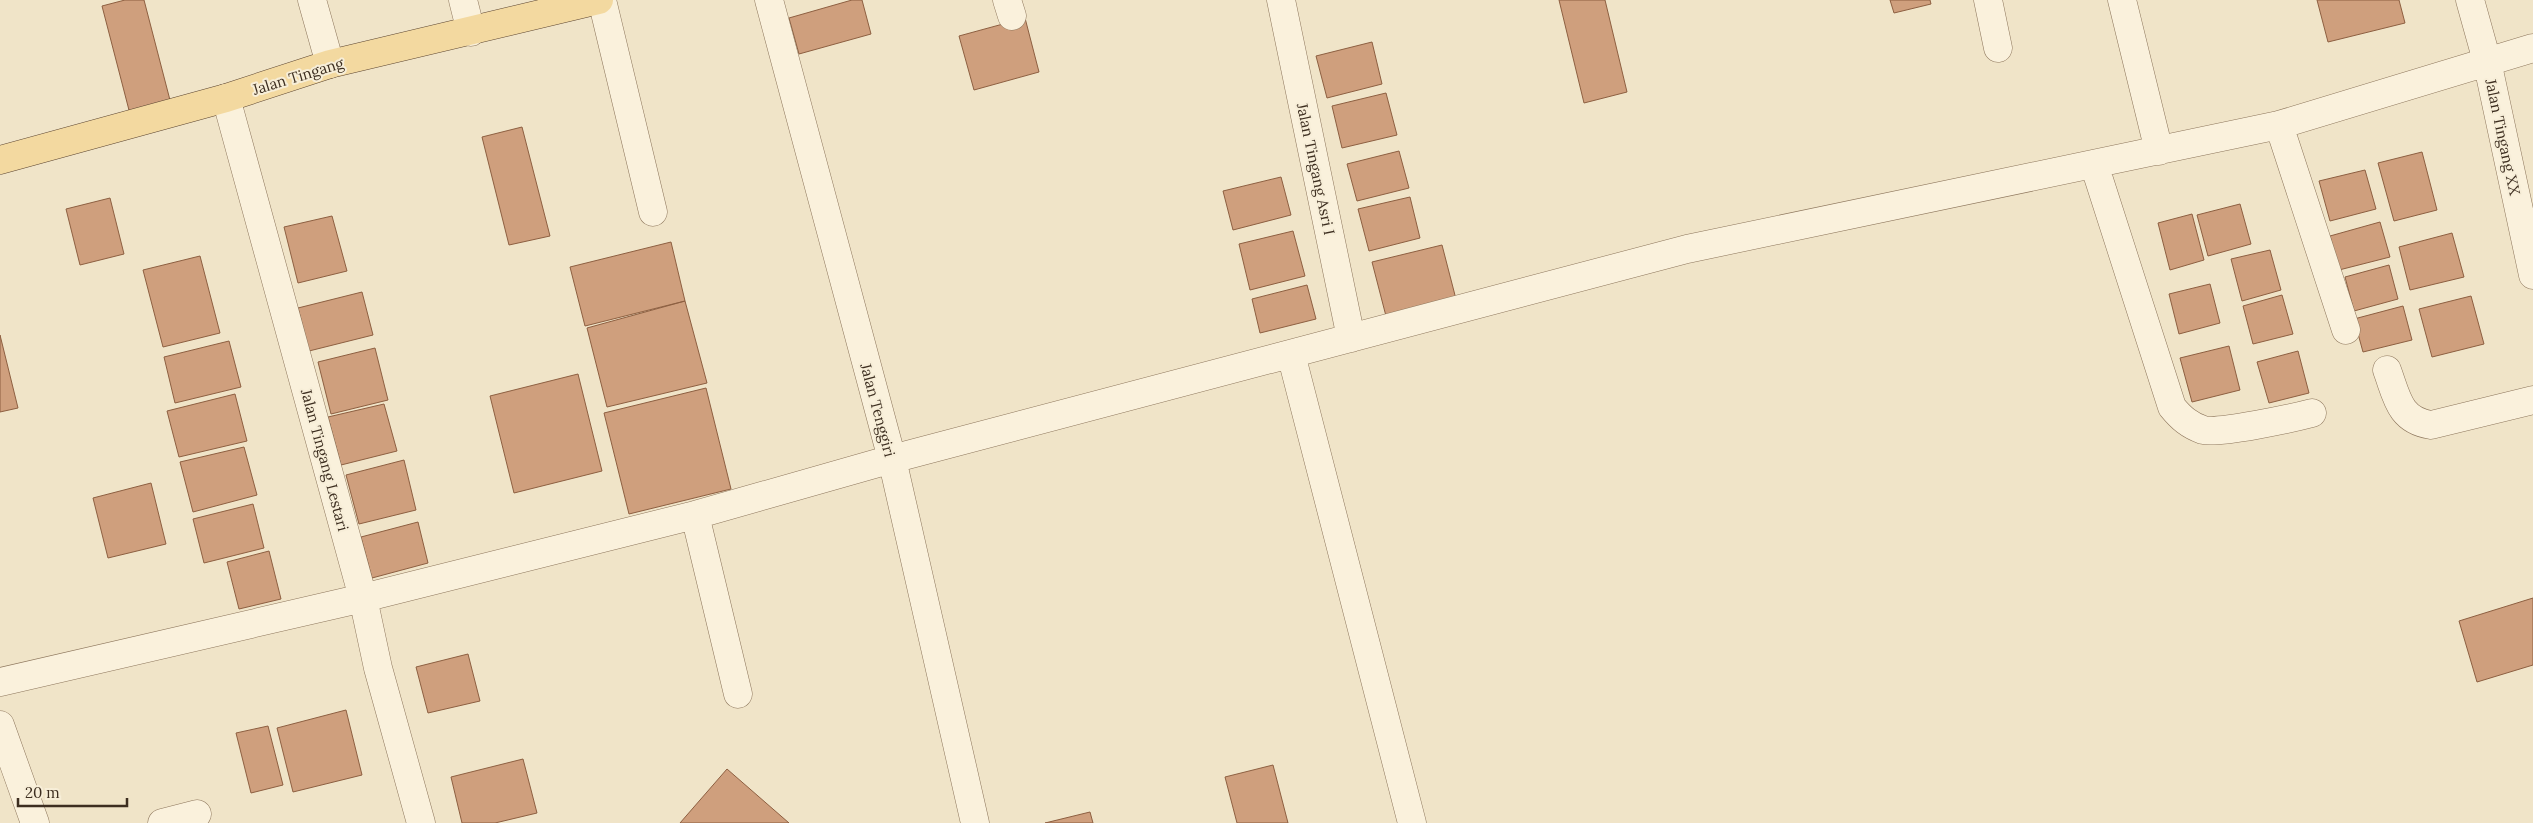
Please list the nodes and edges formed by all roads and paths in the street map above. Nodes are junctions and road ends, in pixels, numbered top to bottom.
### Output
1 (312, 0) edge
2 (463, 0) edge
3 (600, 0) edge
4 (769, 0) edge
5 (1281, 0) edge
6 (1988, 0) edge
7 (2122, 0) edge
8 (2470, 0) edge
9 (471, 32) junction
10 (1998, 48) dead end
11 (2533, 48) edge
12 (2486, 61) junction
13 (330, 64) junction
14 (226, 98) junction
15 (2280, 125) junction
16 (2159, 151) junction
17 (0, 160) edge
18 (2094, 164) junction
19 (653, 212) dead end
20 (2533, 274) edge
21 (2346, 330) dead end
22 (1351, 338) junction
23 (1291, 354) junction
24 (2387, 370) dead end
25 (2533, 400) edge
26 (2312, 413) dead end
27 (892, 459) junction
28 (695, 515) junction
29 (363, 598) junction
30 (0, 682) edge
31 (738, 694) dead end
32 (0, 725) edge
33 (197, 814) dead end
34 (35, 823) edge
35 (162, 823) edge
36 (421, 823) edge
37 (975, 823) edge
38 (1412, 823) edge

1 - 13 street
2 - 9 street
3 - 9 main road, Jalan Tingang
3 - 19 street
4 - 27 street, Jalan Tenggiri
5 - 22 street, Jalan Tingang Asri I
6 - 10 street
7 - 16 street
8 - 12 street, Jalan Tingang XX
9 - 13 main road, Jalan Tingang
11 - 12 street
12 - 15 street
12 - 20 street, Jalan Tingang XX
13 - 14 main road, Jalan Tingang
14 - 17 main road, Jalan Tingang
14 - 29 street, Jalan Tingang Lestari
15 - 16 street
15 - 21 street
16 - 18 street
18 - 22 street
18 - 26 street
22 - 23 street
23 - 27 street
23 - 38 street
24 - 25 street
27 - 28 street
27 - 37 street, Jalan Tenggiri
28 - 29 street
28 - 31 street
29 - 30 street
29 - 36 street, Jalan Tingang Lestari
32 - 34 street
33 - 35 street

